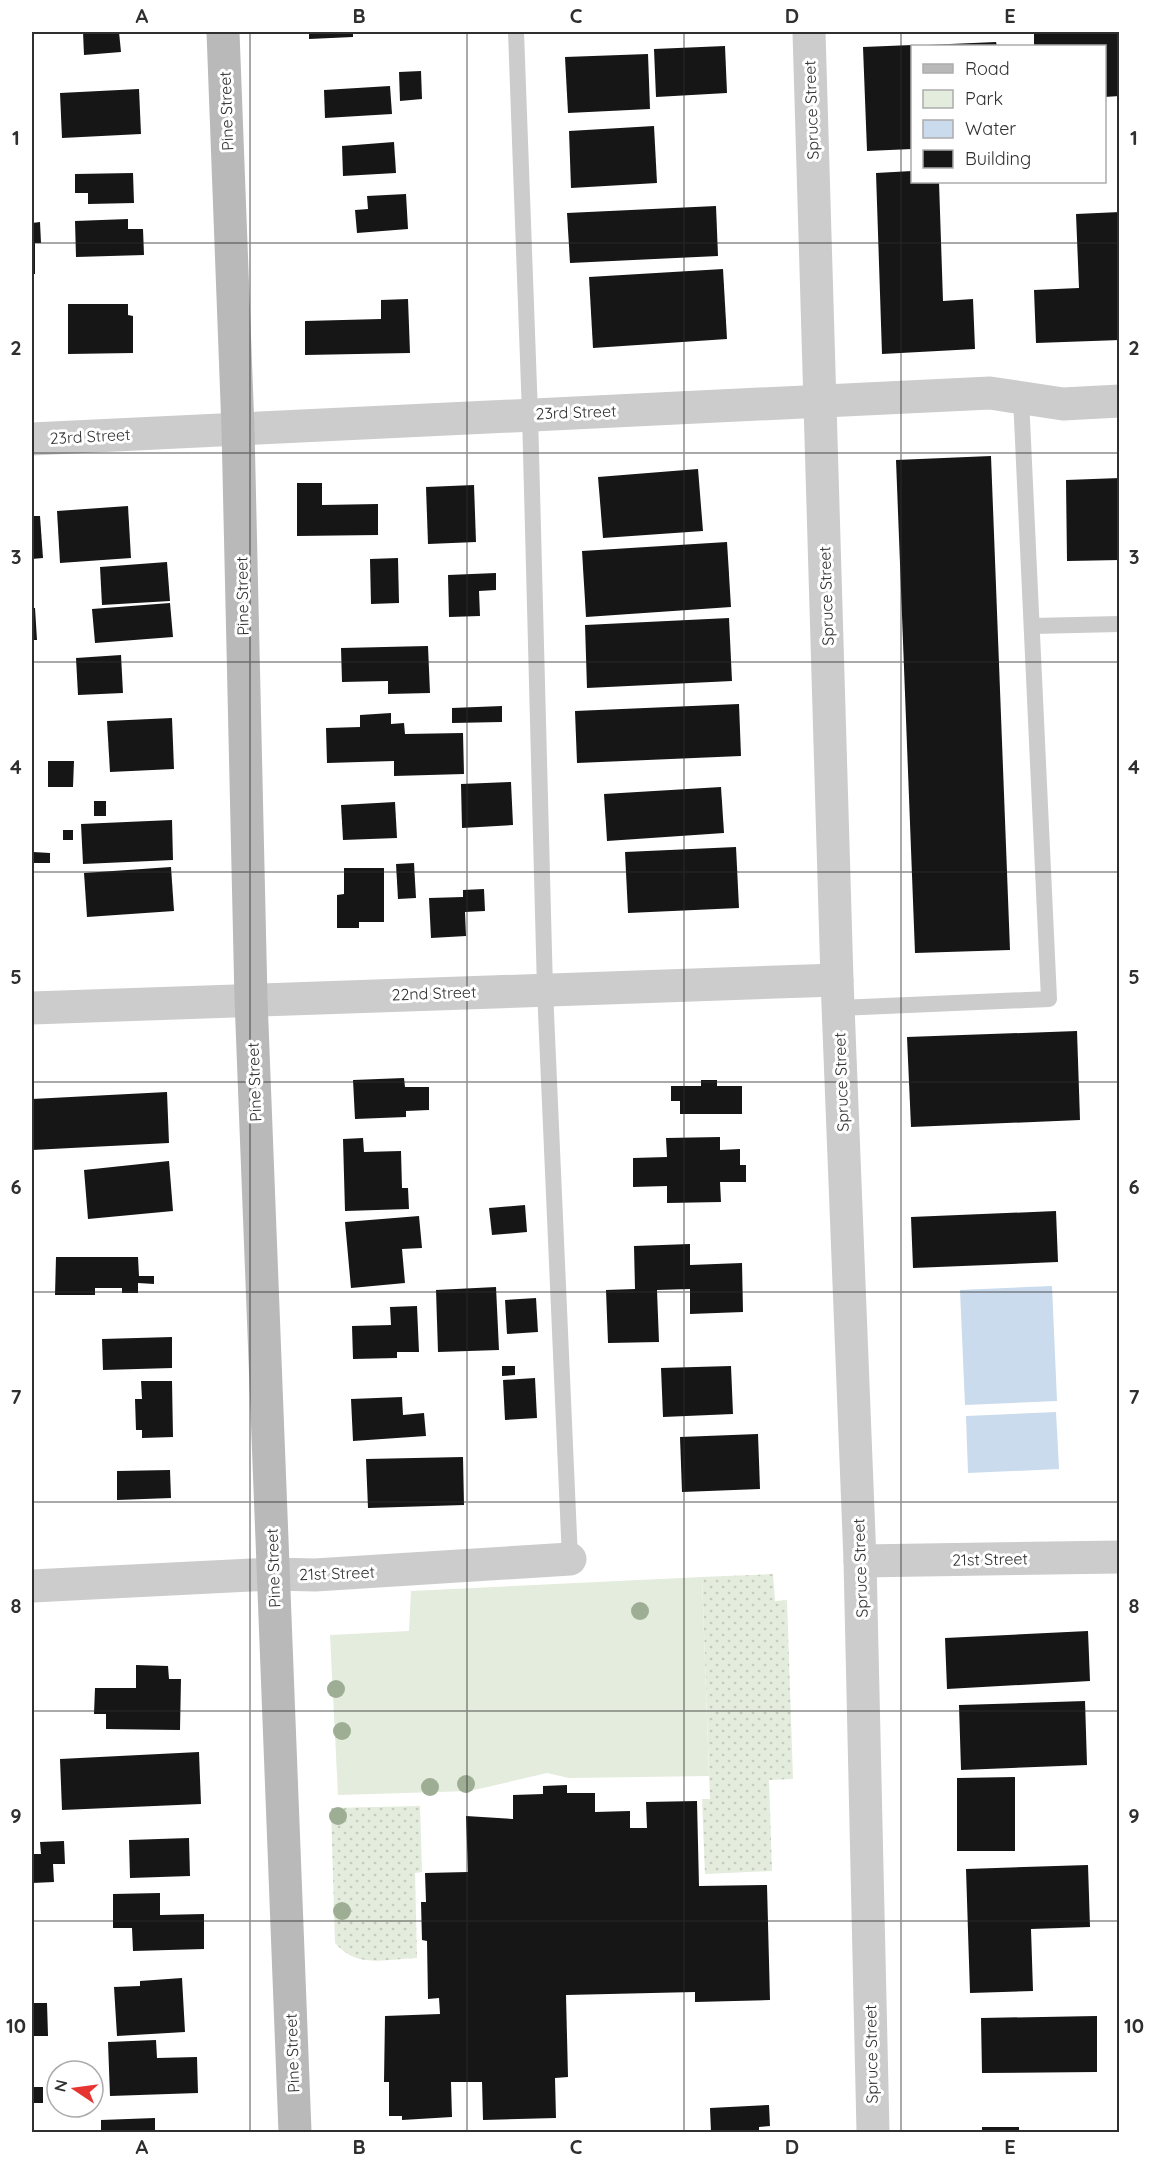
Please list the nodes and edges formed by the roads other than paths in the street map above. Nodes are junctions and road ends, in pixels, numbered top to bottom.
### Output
1 (223, 32) edge
2 (516, 32) edge
3 (808, 32) edge
4 (1021, 398) junction
5 (1119, 400) edge
6 (820, 403) junction
7 (530, 414) junction
8 (238, 429) junction
9 (32, 439) edge
10 (1119, 624) edge
11 (1032, 626) junction
12 (545, 990) junction
13 (838, 994) junction
14 (251, 999) junction
15 (32, 1008) edge
16 (1119, 1557) edge
17 (570, 1559) joint
18 (860, 1561) junction
19 (273, 1574) junction
20 (32, 1586) edge
21 (295, 2133) edge
22 (873, 2133) edge

1 - 8 street, Pine Street
2 - 7 lane
3 - 6 street, Spruce Street
4 - 5 street, 23rd Street
4 - 6 street, 23rd Street
4 - 11 lane
6 - 7 street, 23rd Street
6 - 13 street, Spruce Street
7 - 8 street, 23rd Street
7 - 12 lane
8 - 9 street, 23rd Street
8 - 14 street, Pine Street
10 - 11 lane
11 - 13 lane
12 - 13 street, 22nd Street
12 - 14 street, 22nd Street
12 - 17 lane
13 - 18 street, Spruce Street
14 - 15 street, 22nd Street
14 - 19 street, Pine Street
16 - 18 street, 21st Street
17 - 19 street, 21st Street
18 - 22 street, Spruce Street
19 - 20 street, 21st Street
19 - 21 street, Pine Street

